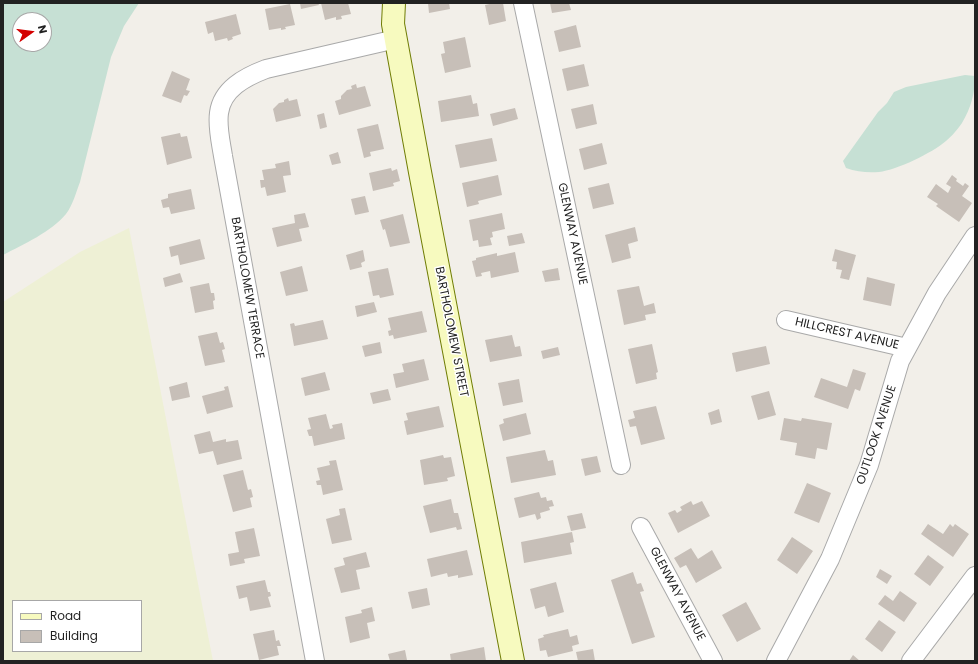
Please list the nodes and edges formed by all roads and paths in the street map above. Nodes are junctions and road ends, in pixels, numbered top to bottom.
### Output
1 (394, 3) edge
2 (523, 3) edge
3 (396, 39) junction
4 (975, 236) edge
5 (786, 320) dead end
6 (907, 348) junction
7 (621, 465) dead end
8 (641, 527) dead end
9 (975, 576) edge
10 (315, 661) edge
11 (513, 661) edge
12 (713, 661) edge
13 (776, 661) edge
14 (911, 661) edge

1 - 3 main road, BARTHOLOMEW STREET
2 - 7 street, GLENWAY AVENUE
3 - 10 street, BARTHOLOMEW TERRACE
3 - 11 main road, BARTHOLOMEW STREET
4 - 6 street, OUTLOOK AVENUE
5 - 6 street, HILLCREST AVENUE
6 - 13 street, OUTLOOK AVENUE
8 - 12 street, GLENWAY AVENUE
9 - 14 street

